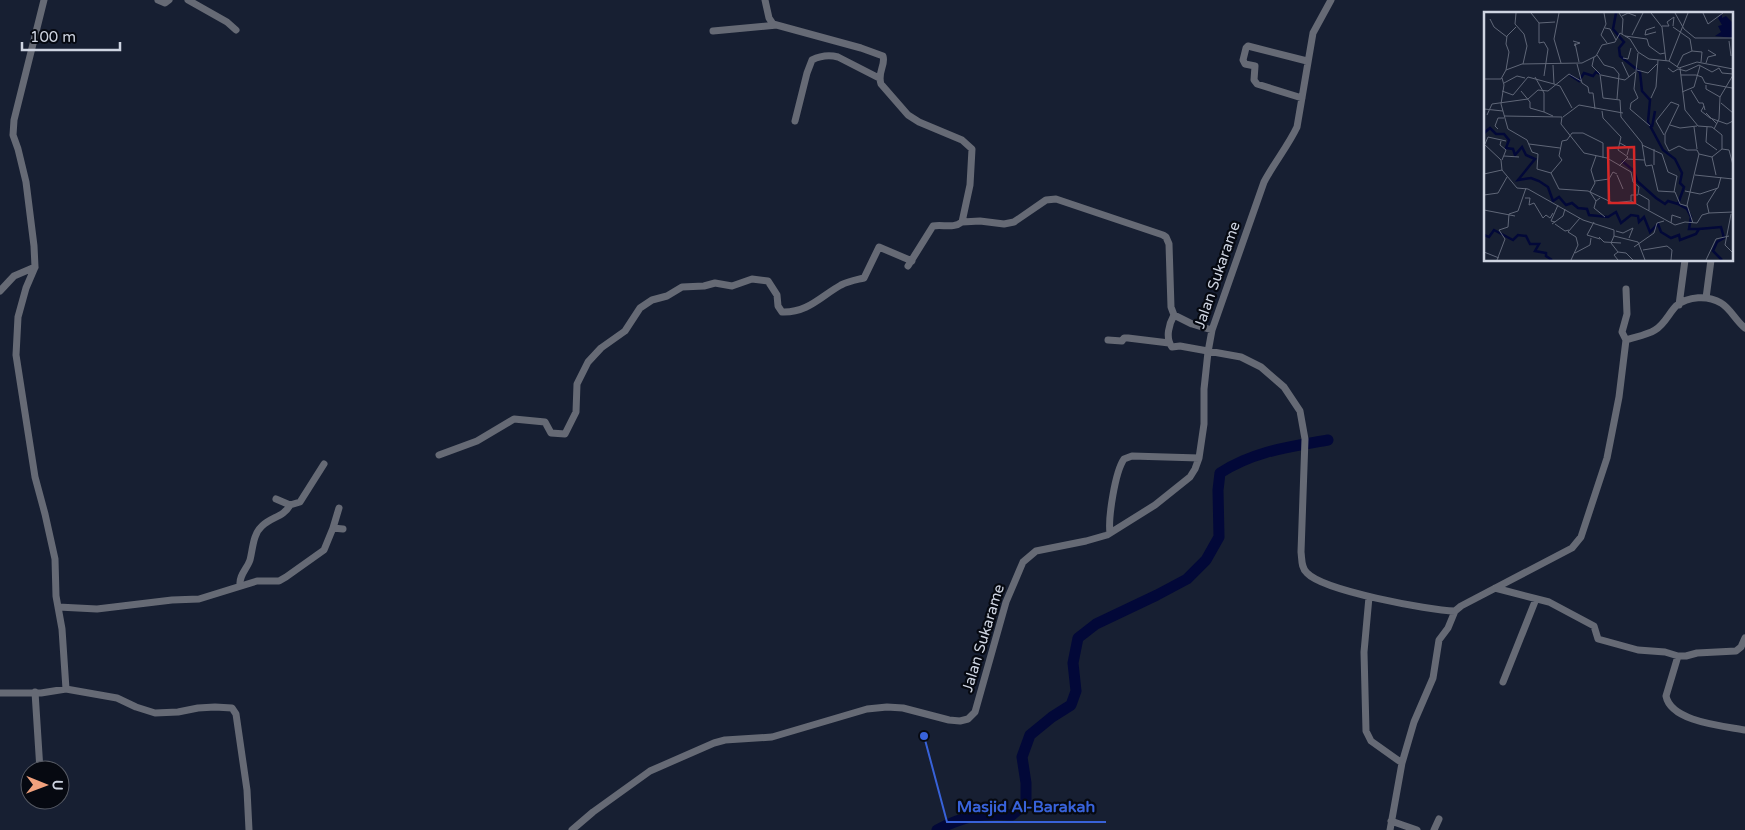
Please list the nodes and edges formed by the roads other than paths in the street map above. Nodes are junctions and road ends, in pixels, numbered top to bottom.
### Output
1 (44, 0) edge
2 (158, 0) edge
3 (169, 0) edge
4 (188, 0) edge
5 (765, 0) edge
6 (1331, 0) edge
7 (777, 25) junction
8 (236, 30) dead end
9 (713, 31) dead end
10 (1308, 61) junction
11 (879, 78) junction
12 (1302, 98) junction
13 (795, 121) dead end
14 (962, 222) junction
15 (1685, 261) edge
16 (1711, 261) edge
17 (35, 267) junction
18 (1626, 289) dead end
19 (0, 291) edge
20 (1706, 298) junction
21 (1679, 305) junction
22 (1174, 315) junction
23 (1745, 328) edge
24 (1212, 330) junction
25 (1108, 340) dead end
26 (1626, 340) junction
27 (1169, 342) junction
28 (1208, 352) junction
29 (439, 455) dead end
30 (1199, 458) junction
31 (324, 464) dead end
32 (276, 499) dead end
33 (290, 504) junction
34 (339, 508) dead end
35 (333, 528) junction
36 (343, 529) dead end
37 (1110, 534) junction
38 (240, 585) junction
39 (1496, 588) junction
40 (1369, 597) junction
41 (1536, 599) junction
42 (58, 607) junction
43 (1455, 611) junction
44 (1745, 638) edge
45 (1678, 656) junction
46 (1503, 682) dead end
47 (66, 689) junction
48 (35, 692) junction
49 (0, 693) edge
50 (1745, 730) edge
51 (39, 760) edge
52 (1402, 763) junction
53 (1439, 819) dead end
54 (1391, 821) junction
55 (249, 830) edge
56 (572, 830) edge
57 (1390, 830) edge
58 (1417, 830) edge
59 (1434, 830) edge

1 - 17 street
2 - 3 street
4 - 8 street
5 - 7 street
6 - 10 street, Jalan Sukarame
7 - 9 street
7 - 11 street
10 - 12 street, Jalan Sukarame
10 - 12 street
11 - 13 street
11 - 14 street
12 - 24 street, Jalan Sukarame
14 - 22 street
14 - 29 street
15 - 21 street
16 - 20 street
17 - 19 street
17 - 42 street
18 - 26 street
20 - 21 street
20 - 23 street
21 - 26 street
22 - 24 street
22 - 27 street
24 - 28 street, Jalan Sukarame
25 - 27 street
26 - 39 street
27 - 28 street
28 - 30 street, Jalan Sukarame
28 - 40 street
30 - 37 street, Jalan Sukarame
30 - 37 street
31 - 33 street
32 - 33 street
33 - 38 street
34 - 35 street
35 - 36 street
35 - 38 street
37 - 56 street, Jalan Sukarame
38 - 42 street
39 - 41 street
39 - 43 street
40 - 43 street
40 - 52 street
41 - 45 street
41 - 46 street
42 - 47 street
43 - 52 street
44 - 45 street
45 - 50 street
47 - 48 street
47 - 55 street
48 - 49 street
48 - 51 street
52 - 54 street
53 - 59 street
54 - 57 street
54 - 58 street

